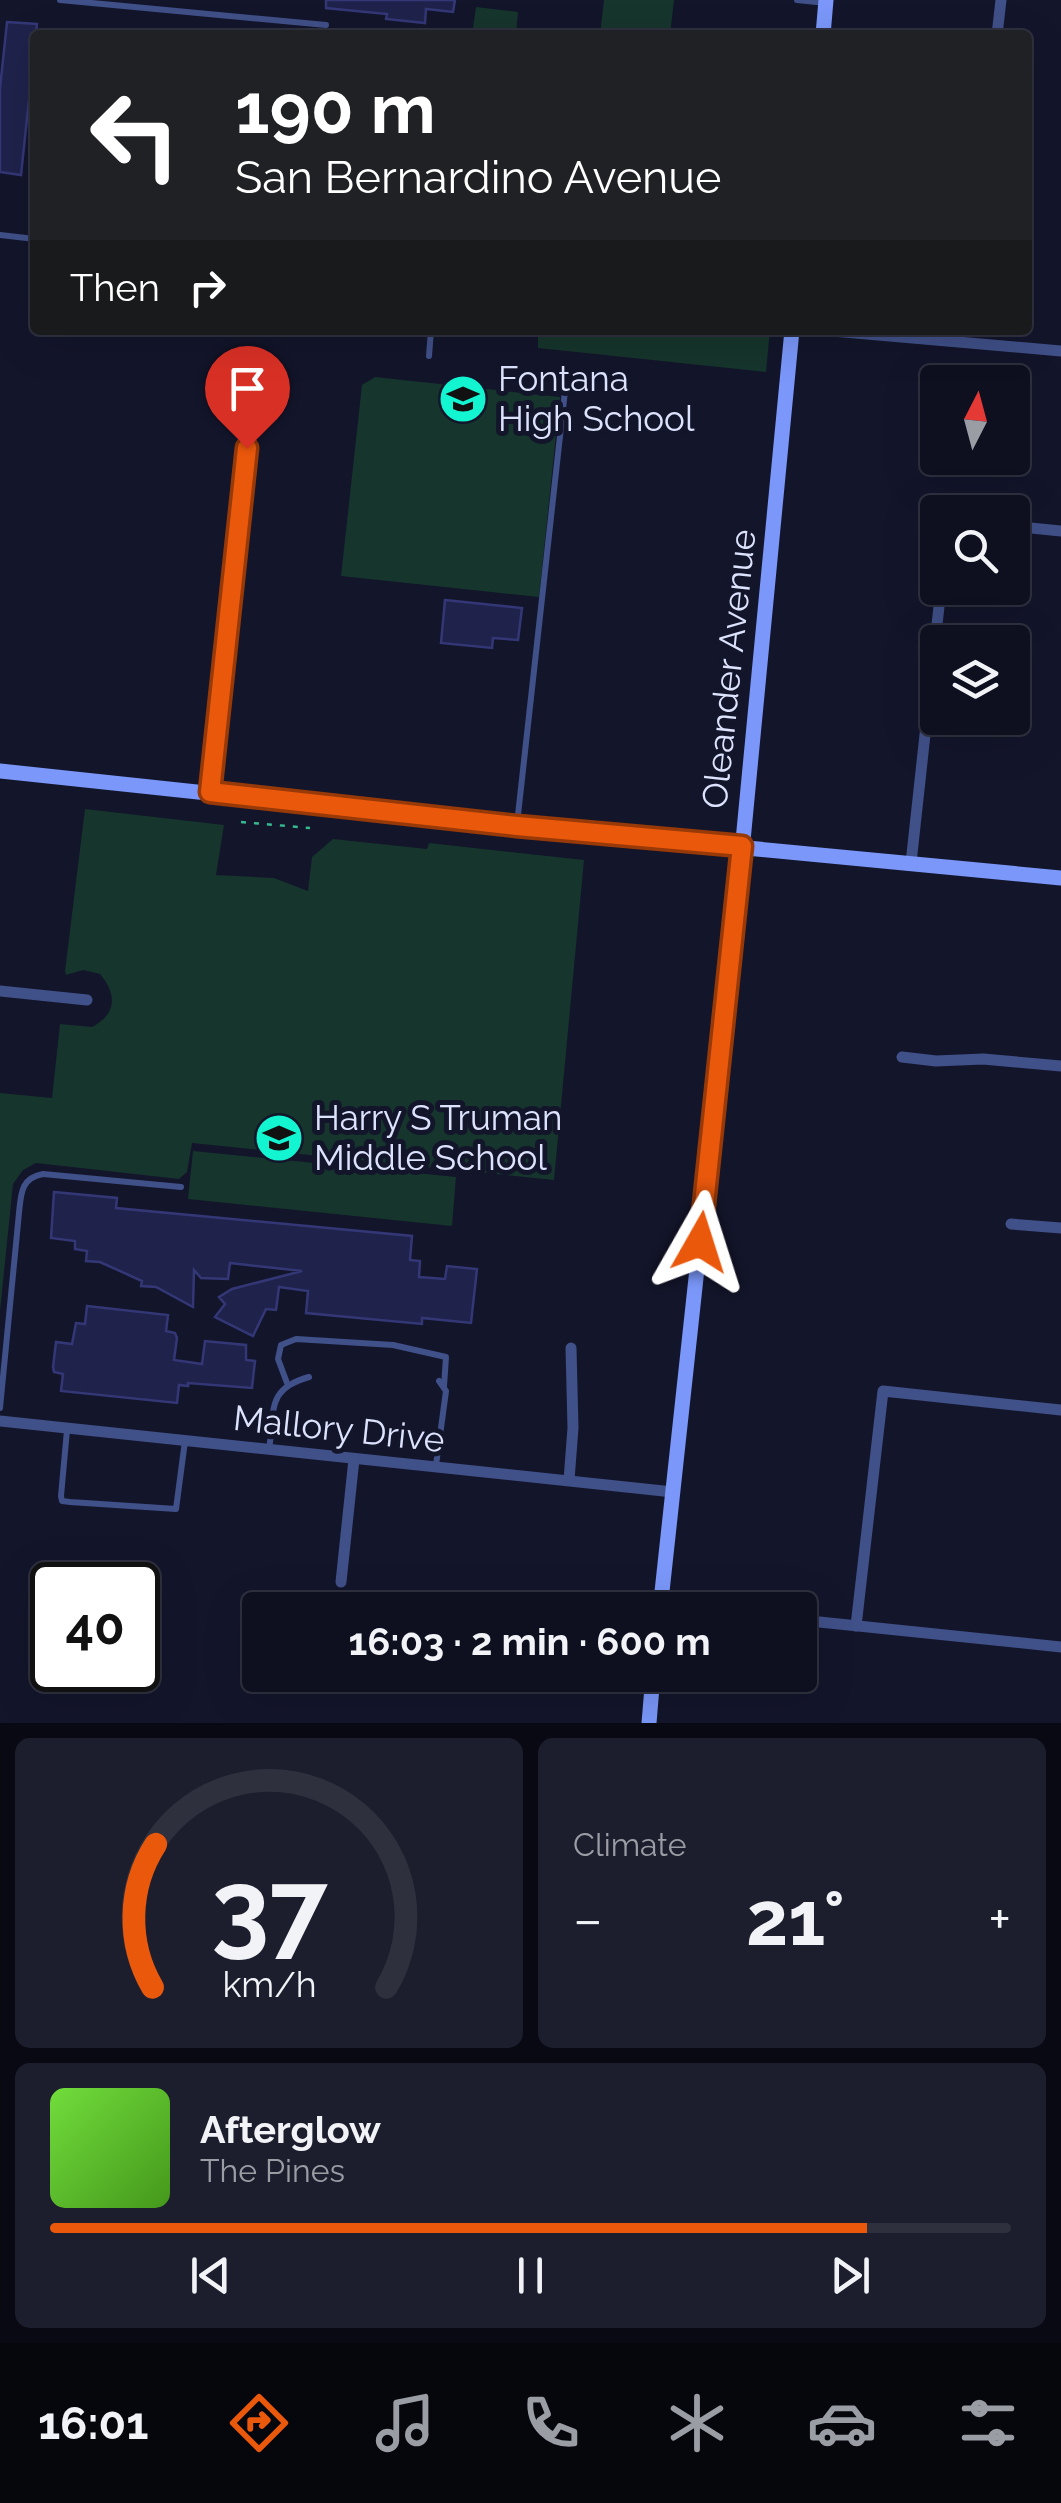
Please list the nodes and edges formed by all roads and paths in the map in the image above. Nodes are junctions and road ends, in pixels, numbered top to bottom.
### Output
1 (60, 0) edge
2 (797, 0) edge
3 (1000, 0) edge
4 (826, 1) edge
5 (326, 25) dead end
6 (823, 30) edge
7 (997, 30) edge
8 (0, 236) edge
9 (30, 239) edge
10 (431, 335) edge
11 (792, 335) edge
12 (873, 335) edge
13 (967, 335) edge
14 (966, 344) junction
15 (1061, 351) edge
16 (429, 356) dead end
17 (567, 373) dead end
18 (247, 448) dead end
19 (1030, 527) edge
20 (1061, 530) edge
21 (938, 605) edge
22 (0, 771) edge
23 (210, 792) junction
24 (240, 822) dead end
25 (517, 826) junction
26 (310, 828) dead end
27 (742, 846) junction
28 (911, 863) junction
29 (1061, 878) edge
30 (0, 992) edge
31 (87, 1000) dead end
32 (902, 1057) dead end
33 (1061, 1066) edge
34 (181, 1187) dead end
35 (1011, 1224) dead end
36 (1061, 1228) edge
37 (571, 1348) dead end
38 (309, 1377) dead end
39 (2, 1383) edge
40 (287, 1383) junction
41 (0, 1408) edge
42 (1061, 1410) edge
43 (0, 1421) edge
44 (67, 1428) junction
45 (185, 1441) junction
46 (269, 1450) junction
47 (354, 1458) junction
48 (436, 1466) junction
49 (569, 1480) junction
50 (672, 1492) junction
51 (342, 1582) dead end
52 (662, 1592) edge
53 (817, 1622) edge
54 (856, 1626) junction
55 (1061, 1647) edge
56 (652, 1692) edge
57 (649, 1723) edge

1 - 5 lane
2 - 4 lane
3 - 7 street
4 - 6 street
8 - 9 lane
10 - 16 lane
11 - 27 street, Oleander Avenue
12 - 14 street
13 - 14 street
14 - 15 street
17 - 25 lane
18 - 23 street
19 - 20 street
21 - 28 street
22 - 23 street
23 - 25 street
24 - 26 path
25 - 27 street
27 - 28 street
27 - 50 street, Oleander Avenue
28 - 29 street
30 - 31 street
32 - 33 street
34 - 39 lane
35 - 36 street
37 - 49 street
38 - 40 lane
39 - 41 lane
40 - 46 lane
40 - 48 lane
42 - 54 street
43 - 44 street, Mallory Drive
44 - 45 street, Mallory Drive
44 - 45 lane
45 - 46 street, Mallory Drive
46 - 47 street, Mallory Drive
47 - 48 street, Mallory Drive
47 - 51 street
48 - 49 street, Mallory Drive
49 - 50 street, Mallory Drive
50 - 52 street, Oleander Avenue
53 - 54 street
54 - 55 street
56 - 57 street

